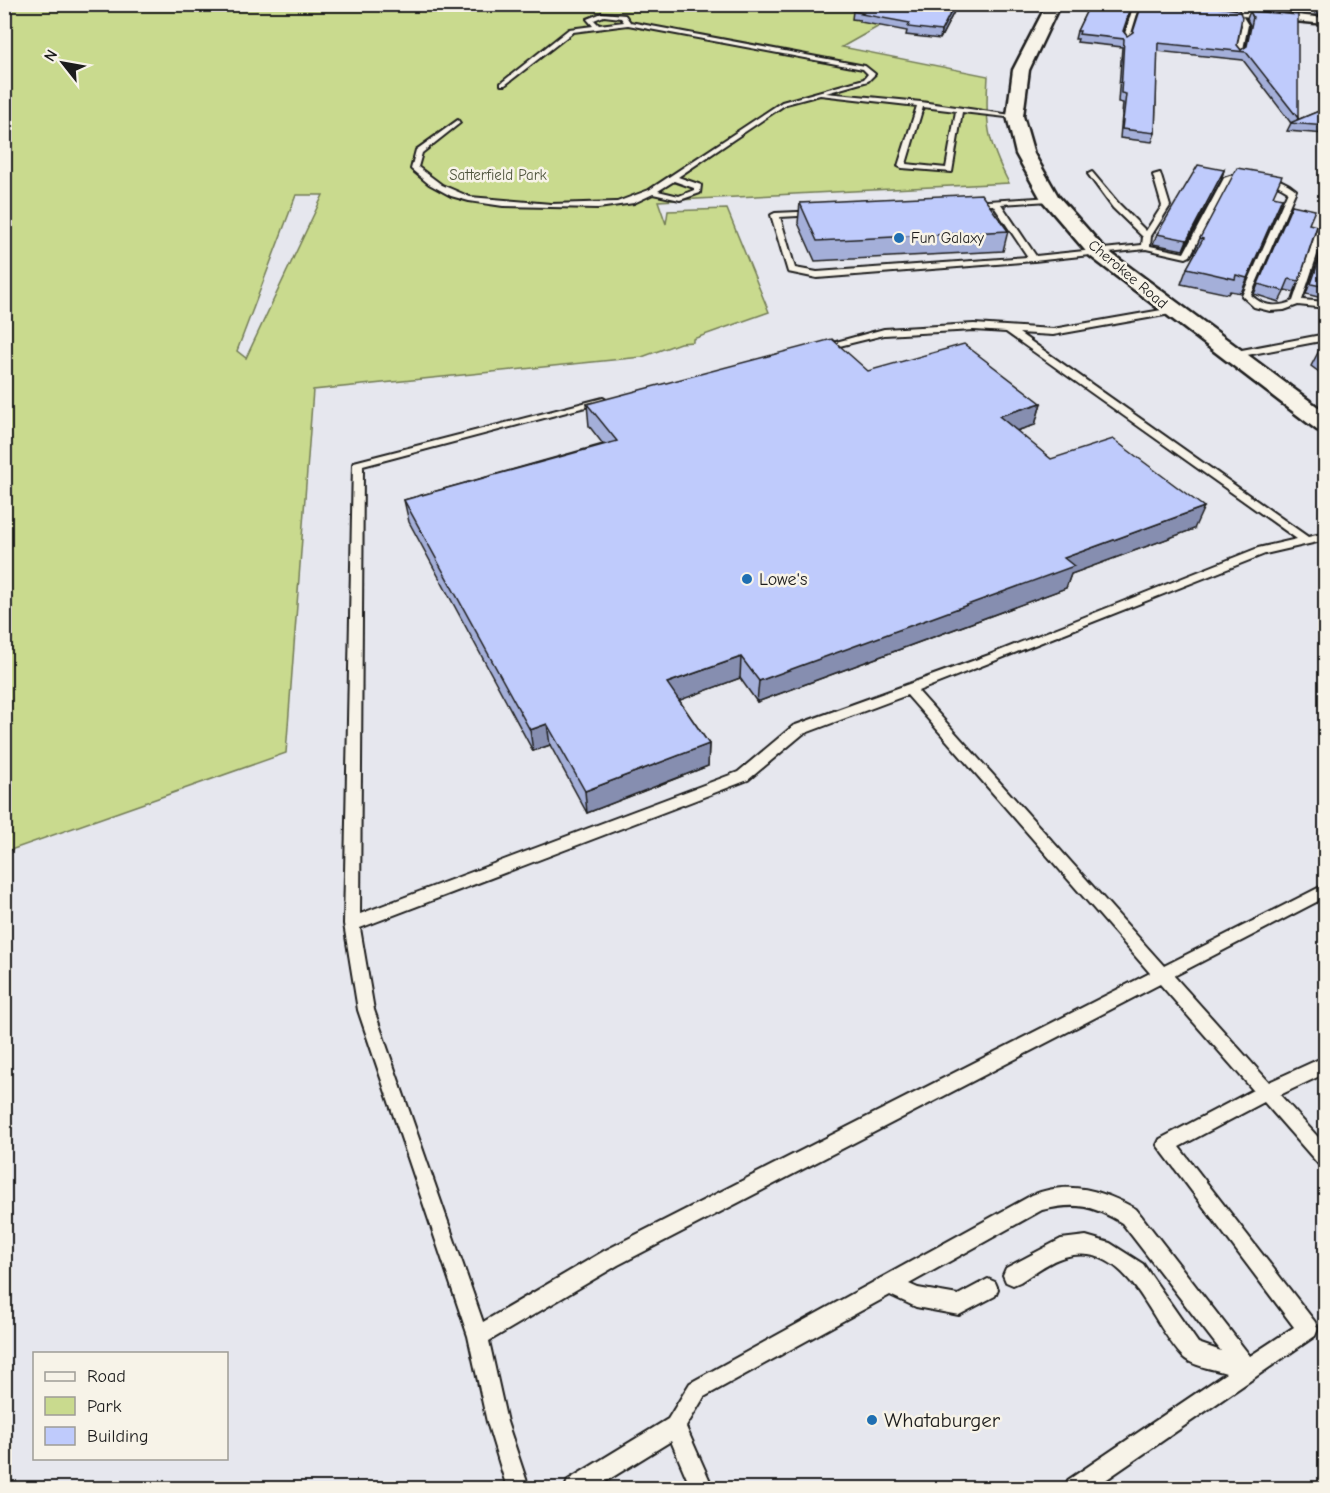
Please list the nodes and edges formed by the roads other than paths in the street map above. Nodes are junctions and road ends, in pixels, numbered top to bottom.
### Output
1 (1054, 4) edge
2 (1137, 4) edge
3 (1146, 4) edge
4 (1240, 14) junction
5 (1326, 21) edge
6 (628, 23) junction
7 (596, 26) junction
8 (1126, 40) edge
9 (1239, 54) edge
10 (866, 80) junction
11 (503, 84) dead end
12 (809, 94) junction
13 (885, 99) junction
14 (921, 104) junction
15 (959, 111) junction
16 (1015, 116) junction
17 (458, 122) dead end
18 (1092, 174) dead end
19 (1157, 175) dead end
20 (673, 178) junction
21 (652, 192) junction
22 (1050, 199) junction
23 (996, 202) junction
24 (961, 205) edge
25 (833, 212) edge
26 (1322, 227) dead end
27 (1147, 236) junction
28 (1146, 247) junction
29 (1097, 252) junction
30 (1034, 259) junction
31 (1297, 303) junction
32 (1326, 305) edge
33 (1173, 311) junction
34 (1008, 329) junction
35 (1326, 337) edge
36 (806, 351) edge
37 (1231, 355) junction
38 (616, 398) edge
39 (1326, 425) edge
40 (1326, 536) edge
41 (1307, 541) junction
42 (909, 689) junction
43 (1326, 890) edge
44 (352, 924) junction
45 (1162, 976) junction
46 (1326, 1064) edge
47 (1266, 1091) junction
48 (1326, 1160) edge
49 (1013, 1275) dead end
50 (889, 1284) junction
51 (988, 1289) dead end
52 (478, 1336) junction
53 (1249, 1371) junction
54 (675, 1426) junction
55 (518, 1488) edge
56 (576, 1488) edge
57 (702, 1488) edge
58 (1076, 1488) edge

1 - 16 main road, Cherokee Road
2 - 8 lane
3 - 4 street
4 - 5 street
4 - 9 lane
6 - 7 lane
6 - 7 lane
6 - 10 lane
7 - 11 lane
10 - 12 lane
10 - 13 lane
12 - 13 lane
12 - 20 lane
13 - 14 lane
14 - 15 lane
14 - 15 lane
15 - 16 lane
16 - 22 main road, Cherokee Road
17 - 21 lane
18 - 27 lane
19 - 27 lane
20 - 21 lane
20 - 21 lane
22 - 23 lane
22 - 29 main road, Cherokee Road
23 - 24 lane
23 - 30 lane
25 - 30 lane
26 - 31 lane
27 - 28 lane
28 - 29 lane
28 - 31 lane
29 - 30 lane
29 - 33 main road, Cherokee Road
31 - 32 lane
33 - 34 lane
33 - 37 main road, Cherokee Road
34 - 36 lane
34 - 41 lane
35 - 37 lane
37 - 39 main road, Cherokee Road
38 - 44 lane
40 - 41 lane
41 - 42 lane
42 - 44 lane
42 - 45 lane
43 - 45 lane
44 - 52 lane
45 - 47 lane
45 - 52 lane
46 - 47 lane
47 - 48 lane
47 - 53 lane
49 - 53 lane
50 - 51 lane
50 - 53 lane
50 - 54 lane
52 - 55 lane
53 - 58 lane
54 - 56 lane
54 - 57 lane

